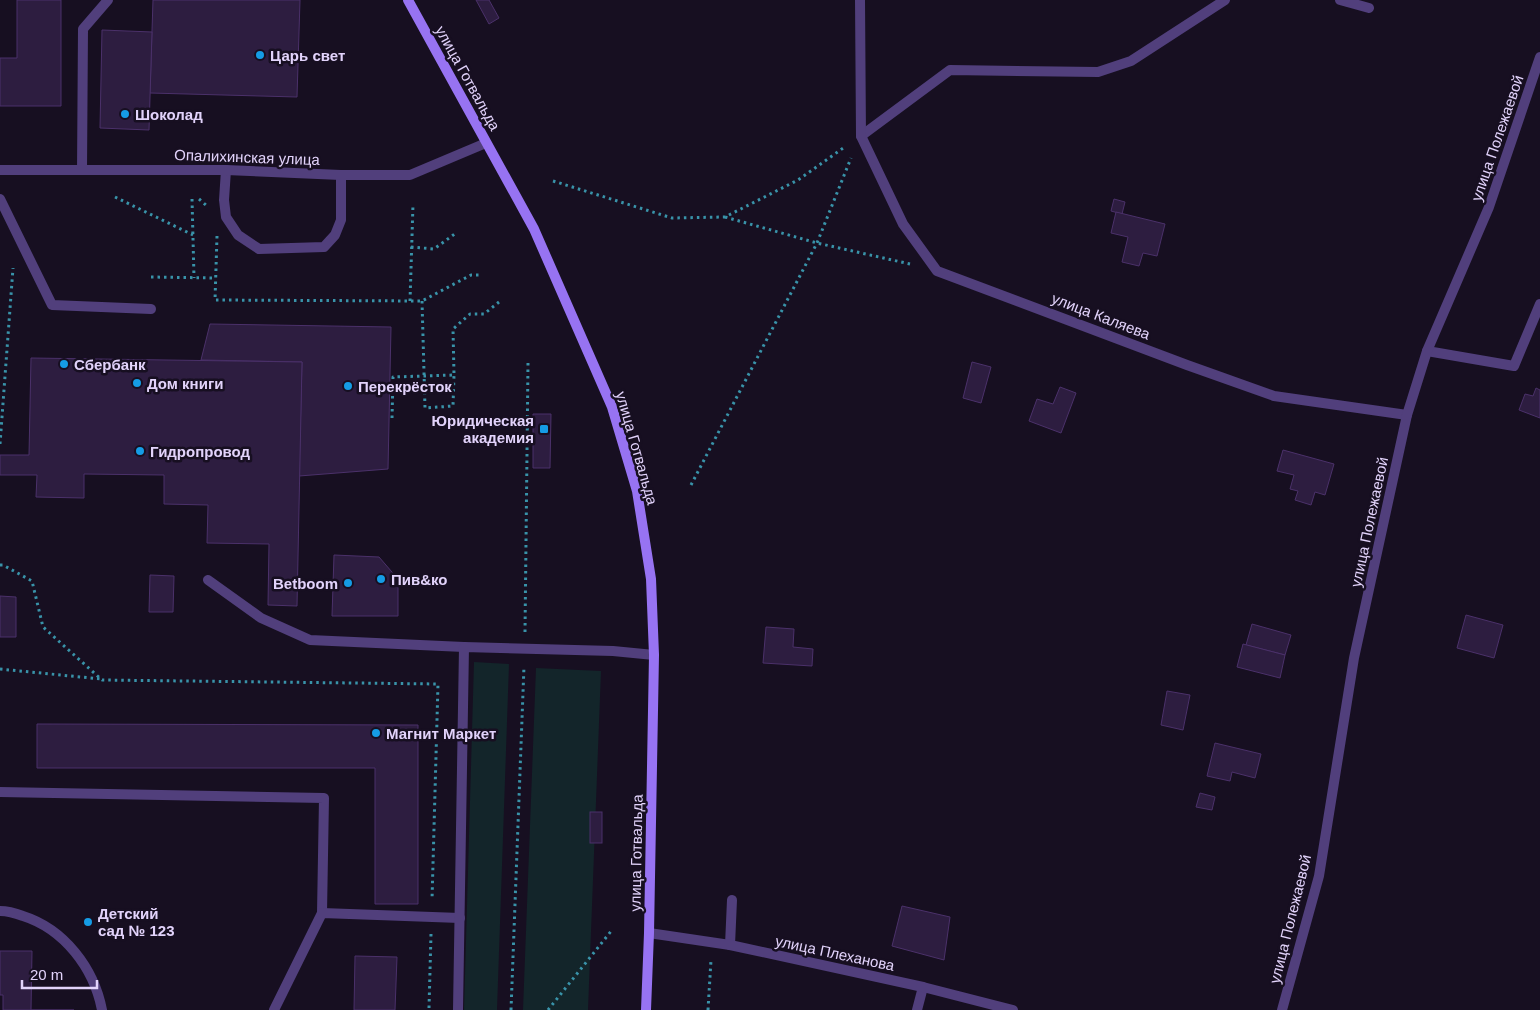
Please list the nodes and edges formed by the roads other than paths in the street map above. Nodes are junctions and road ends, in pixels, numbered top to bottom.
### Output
1 (108, 0) edge
2 (408, 0) edge
3 (860, 0) edge
4 (1226, 0) edge
5 (1340, 0) edge
6 (1369, 8) dead end
7 (1540, 57) edge
8 (861, 136) junction
9 (486, 143) junction
10 (0, 170) edge
11 (82, 170) junction
12 (226, 170) junction
13 (340, 175) junction
14 (0, 199) edge
15 (1540, 304) edge
16 (151, 309) dead end
17 (1427, 351) junction
18 (1407, 416) junction
19 (208, 580) dead end
20 (464, 647) junction
21 (654, 656) junction
22 (0, 792) edge
23 (732, 900) dead end
24 (0, 911) edge
25 (322, 913) junction
26 (460, 918) junction
27 (650, 933) junction
28 (730, 945) junction
29 (923, 987) junction
30 (102, 1010) edge
31 (274, 1010) edge
32 (458, 1010) edge
33 (646, 1010) edge
34 (917, 1010) edge
35 (1013, 1010) edge
36 (1282, 1010) edge

1 - 11 street
2 - 9 main road, улица Готвальда
3 - 8 street
4 - 8 street
5 - 6 street
7 - 17 street, улица Полежаевой
8 - 18 street, улица Каляева
9 - 13 street, Опалихинская улица
9 - 21 main road, улица Готвальда
10 - 11 street, Опалихинская улица
11 - 12 street, Опалихинская улица
12 - 13 street, Опалихинская улица
12 - 13 street
14 - 16 street
15 - 17 street
17 - 18 street, улица Полежаевой
18 - 36 street, улица Полежаевой
19 - 20 street
20 - 21 street
20 - 26 street
21 - 27 main road, улица Готвальда
22 - 25 street
23 - 28 street
24 - 30 street
25 - 26 street
25 - 31 street
26 - 32 street
27 - 28 street, улица Плеханова
27 - 33 main road, улица Готвальда
28 - 29 street, улица Плеханова
29 - 34 street
29 - 35 street, улица Плеханова

